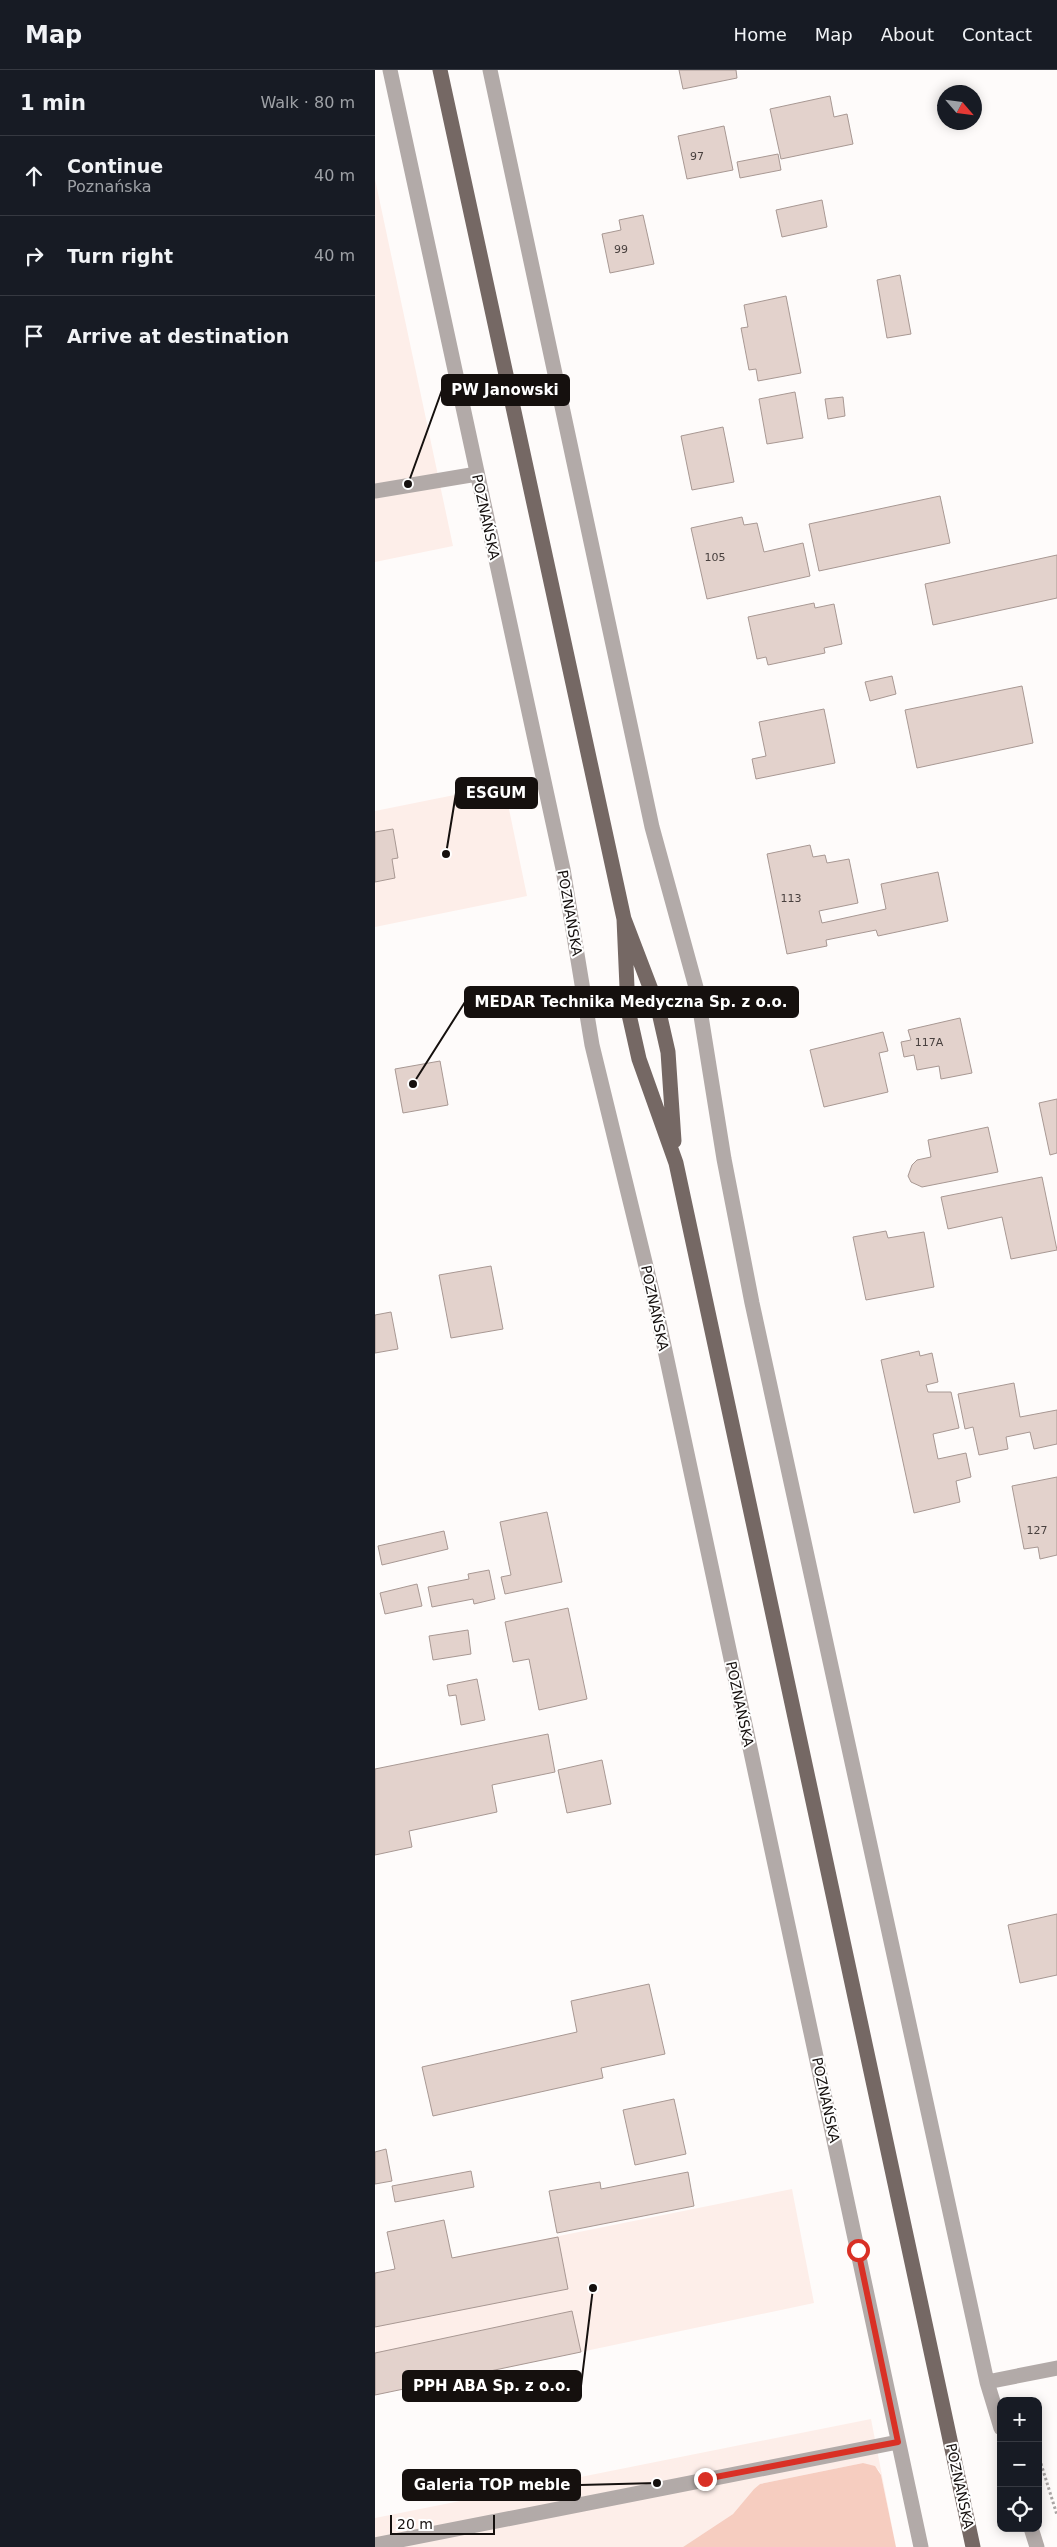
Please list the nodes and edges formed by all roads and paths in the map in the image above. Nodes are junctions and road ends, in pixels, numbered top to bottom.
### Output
1 (390, 70) edge
2 (441, 70) edge
3 (490, 70) edge
4 (477, 474) junction
5 (375, 491) edge
6 (624, 919) junction
7 (676, 1163) junction
8 (1057, 2368) edge
9 (987, 2382) junction
10 (997, 2415) edge
11 (898, 2442) junction
12 (1042, 2467) edge
13 (1057, 2515) edge
14 (1032, 2532) edge
15 (375, 2545) edge
16 (921, 2547) edge
17 (973, 2547) edge
18 (1037, 2547) edge

1 - 4 street, POZNAŃSKA
2 - 6 main road, POZNAŃSKA
3 - 9 street
4 - 5 street
4 - 11 street, POZNAŃSKA
6 - 7 main road, POZNAŃSKA
6 - 7 main road, POZNAŃSKA
7 - 17 main road, POZNAŃSKA
8 - 9 street
9 - 10 street
11 - 15 street
11 - 16 street, POZNAŃSKA
12 - 13 path
14 - 18 street

